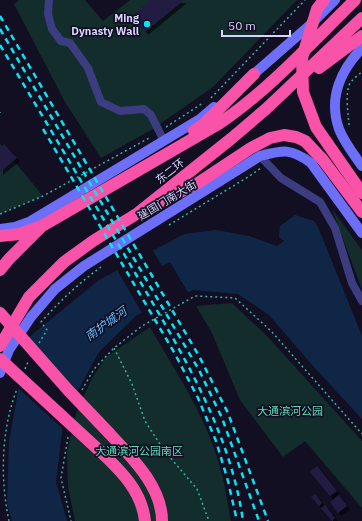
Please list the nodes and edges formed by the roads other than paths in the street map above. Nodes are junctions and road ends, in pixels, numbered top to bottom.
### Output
1 (49, 0) edge
2 (324, 0) edge
3 (335, 0) edge
4 (355, 0) edge
5 (362, 18) edge
6 (362, 36) edge
7 (362, 48) edge
8 (254, 74) joint
9 (266, 109) junction
10 (167, 146) junction
11 (264, 160) junction
12 (362, 166) edge
13 (362, 193) edge
14 (362, 212) edge
15 (138, 213) junction
16 (42, 226) junction
17 (0, 229) edge
18 (362, 233) edge
19 (0, 236) edge
20 (0, 270) edge
21 (362, 301) edge
22 (0, 313) edge
23 (0, 346) edge
24 (0, 359) edge
25 (0, 372) edge
26 (145, 521) edge
27 (162, 521) edge

1 - 10 street
2 - 13 highway, bridge
3 - 8 street
4 - 10 highway, 东二环
5 - 9 highway, 东二环
6 - 9 highway
7 - 12 street
8 - 10 highway
9 - 15 highway, 东二环
10 - 16 highway, 东二环
10 - 17 street
11 - 18 street, 建国门南大街
11 - 21 street
11 - 25 street, 建国门南大街
14 - 15 highway
15 - 23 highway, 东二环
16 - 19 highway
16 - 20 highway, 东二环
22 - 27 highway, bridge
24 - 26 highway, bridge

